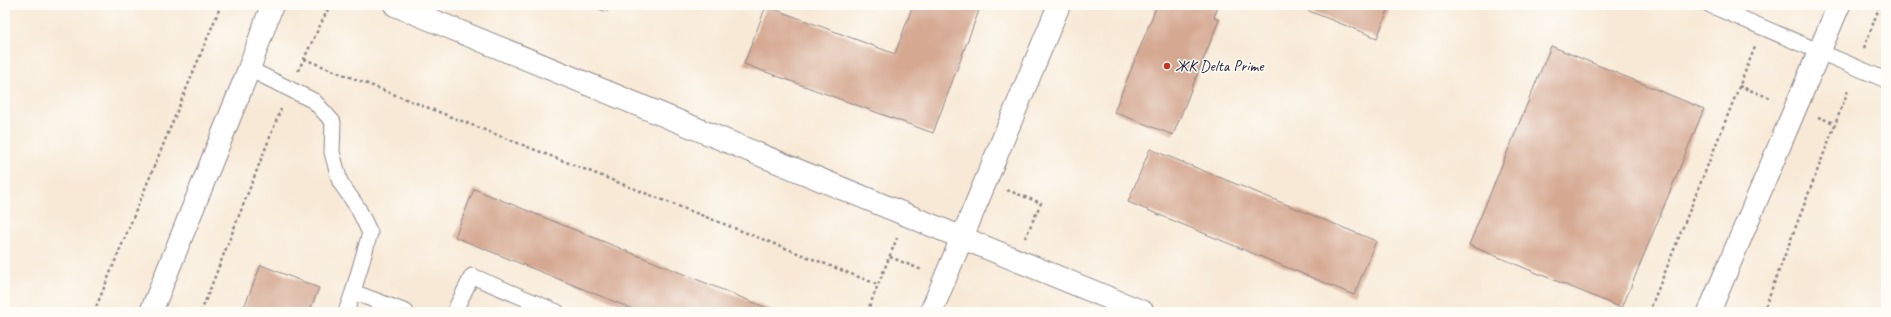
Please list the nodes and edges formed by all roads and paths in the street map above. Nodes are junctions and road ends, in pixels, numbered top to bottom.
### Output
1 (221, 5) edge
2 (272, 5) edge
3 (330, 5) edge
4 (395, 5) edge
5 (1059, 5) edge
6 (1710, 5) edge
7 (1838, 5) edge
8 (1870, 5) edge
9 (1880, 7) edge
10 (1763, 28) junction
11 (1819, 53) junction
12 (304, 59) junction
13 (1857, 67) junction
14 (249, 69) junction
15 (1886, 80) edge
16 (289, 89) junction
17 (986, 182) junction
18 (907, 215) junction
19 (963, 237) junction
20 (890, 257) junction
21 (1015, 260) junction
22 (945, 279) junction
23 (878, 285) junction
24 (353, 292) junction
25 (94, 312) edge
26 (151, 312) edge
27 (201, 312) edge
28 (346, 312) edge
29 (406, 312) edge
30 (454, 312) edge
31 (557, 312) edge
32 (867, 312) edge
33 (931, 312) edge
34 (1143, 312) edge
35 (1649, 312) edge
36 (1709, 312) edge
37 (1763, 312) edge

1 - 25 path
2 - 14 street
3 - 12 path
4 - 18 street
5 - 17 street
6 - 10 lane
7 - 11 street
8 - 9 path
9 - 13 path
10 - 11 lane
10 - 35 path
11 - 13 lane
11 - 36 street
12 - 16 path
12 - 23 path
13 - 15 lane
13 - 37 path
14 - 16 lane
14 - 26 street
16 - 24 lane
16 - 27 path
17 - 19 street
17 - 21 path
18 - 19 street
18 - 20 path
19 - 21 street
19 - 22 street
20 - 22 path
20 - 23 path
21 - 34 street
22 - 33 street
23 - 32 path
24 - 28 lane
24 - 29 lane
30 - 31 lane

